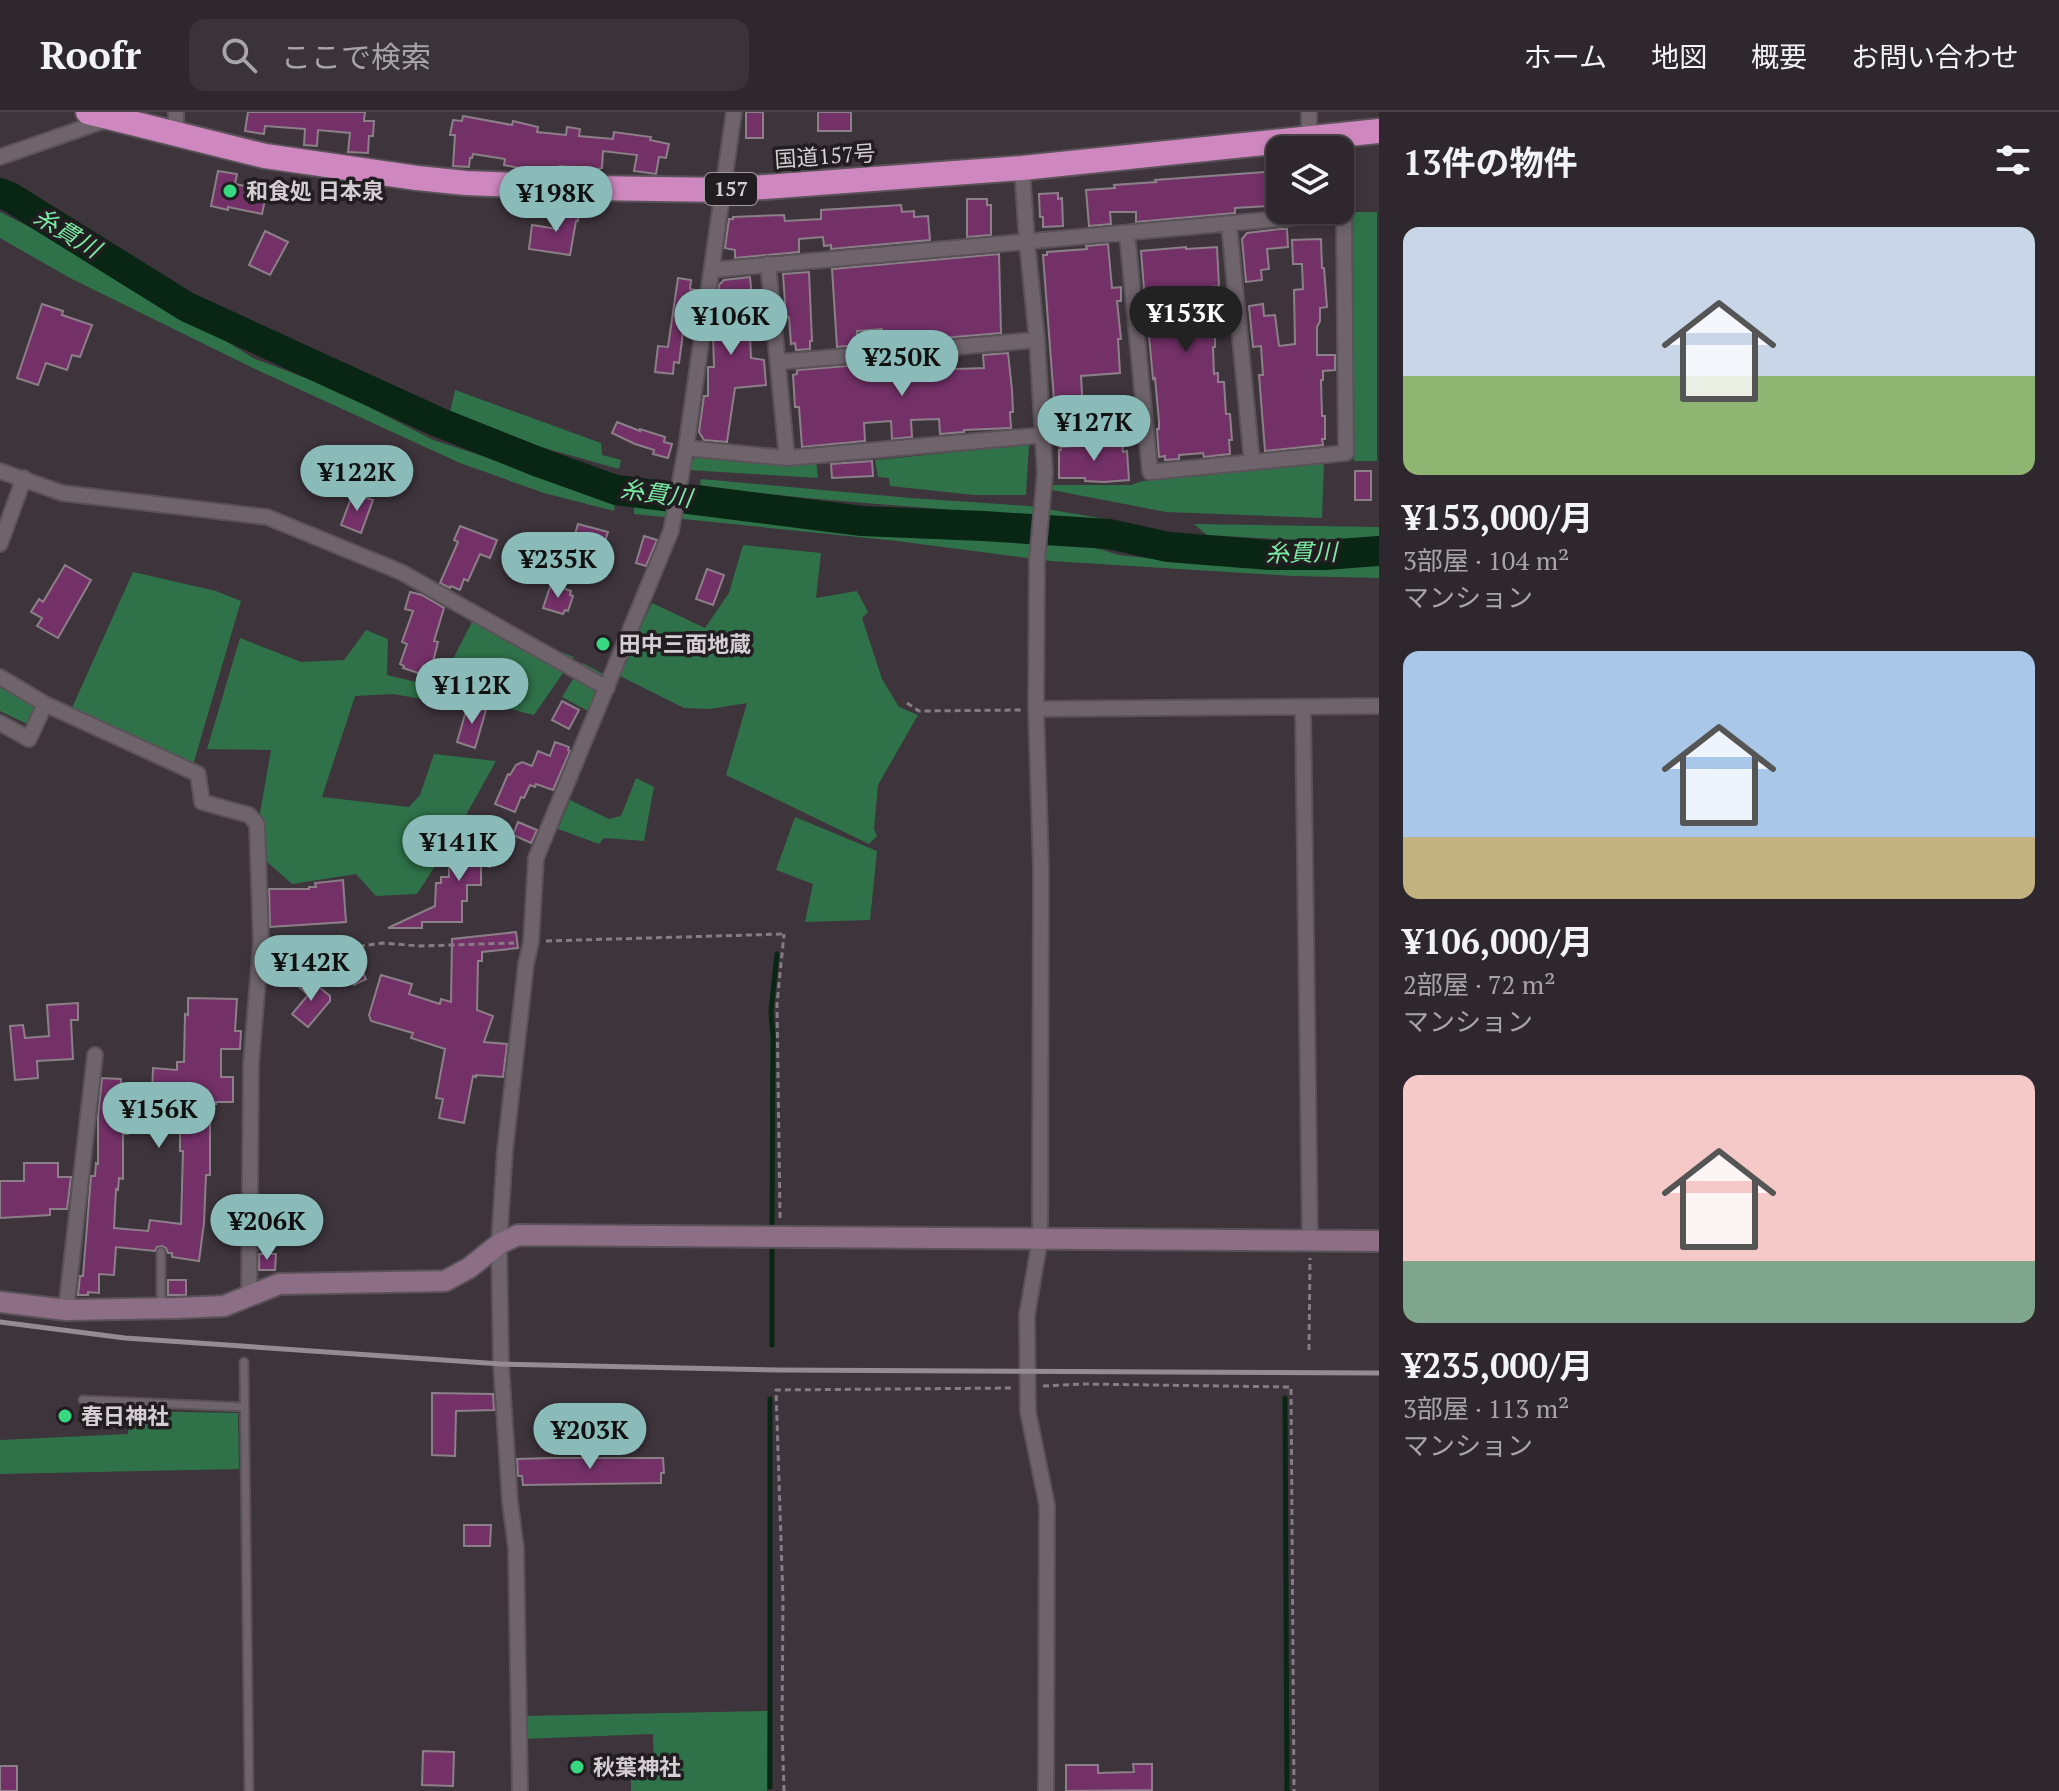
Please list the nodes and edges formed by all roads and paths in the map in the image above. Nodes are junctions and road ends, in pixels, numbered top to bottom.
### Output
1 (734, 112) edge
2 (1309, 112) edge
3 (99, 115) edge
4 (176, 123) edge
5 (1379, 131) edge
6 (1309, 136) edge
7 (1329, 136) edge
8 (1266, 142) edge
9 (0, 157) edge
10 (1022, 168) junction
11 (724, 190) junction
12 (1229, 224) junction
13 (1127, 233) junction
14 (1027, 242) junction
15 (768, 264) junction
16 (712, 270) junction
17 (1037, 340) junction
18 (778, 362) junction
19 (1145, 426) junction
20 (1043, 436) junction
21 (686, 448) junction
22 (787, 458) junction
23 (1252, 462) junction
24 (0, 471) edge
25 (24, 478) junction
26 (0, 544) edge
27 (0, 677) edge
28 (607, 688) junction
29 (907, 703) dead end
30 (45, 704) junction
31 (1379, 706) edge
32 (1303, 707) junction
33 (1036, 709) junction
34 (0, 723) edge
35 (531, 942) junction
36 (339, 949) dead end
37 (95, 1055) dead end
38 (780, 1235) junction
39 (1040, 1239) junction
40 (1310, 1241) junction
41 (1379, 1241) edge
42 (499, 1244) junction
43 (161, 1252) dead end
44 (249, 1296) junction
45 (0, 1302) edge
46 (160, 1309) junction
47 (66, 1310) junction
48 (1309, 1350) dead end
49 (244, 1362) dead end
50 (1028, 1387) junction
51 (83, 1400) dead end
52 (244, 1407) junction
53 (249, 1791) edge
54 (520, 1791) edge
55 (784, 1791) edge
56 (1046, 1791) edge
57 (1294, 1791) edge

1 - 11 street
2 - 6 street
3 - 4 highway, 国道157号 / 157
3 - 9 street
4 - 11 highway, 国道157号 / 157
5 - 7 highway, 国道157号 / 157
8 - 10 highway, 国道157号 / 157
10 - 11 highway, 国道157号 / 157
10 - 14 street
11 - 16 street
12 - 13 street
12 - 23 street
12 - 23 street
13 - 14 street
13 - 19 street
14 - 15 street
14 - 17 street
15 - 16 street
15 - 18 street
16 - 21 street
17 - 18 street
17 - 20 street
18 - 22 street
19 - 20 street
19 - 23 street
20 - 22 street
20 - 33 street
21 - 22 street
21 - 28 street
24 - 25 street
25 - 26 street
25 - 28 street
27 - 30 street
28 - 35 street
29 - 33 path
30 - 34 street
30 - 44 street
31 - 32 street
32 - 33 street
32 - 40 street
33 - 39 street
35 - 36 path
35 - 38 path
35 - 42 street
37 - 47 street
38 - 39 street
38 - 42 street
39 - 40 street
39 - 50 street
40 - 41 street
40 - 48 path
42 - 44 street
42 - 54 street
43 - 46 lane
44 - 46 street
45 - 47 street
46 - 47 street
49 - 52 lane
50 - 55 path
50 - 56 street
50 - 57 path
51 - 52 lane
52 - 53 lane

